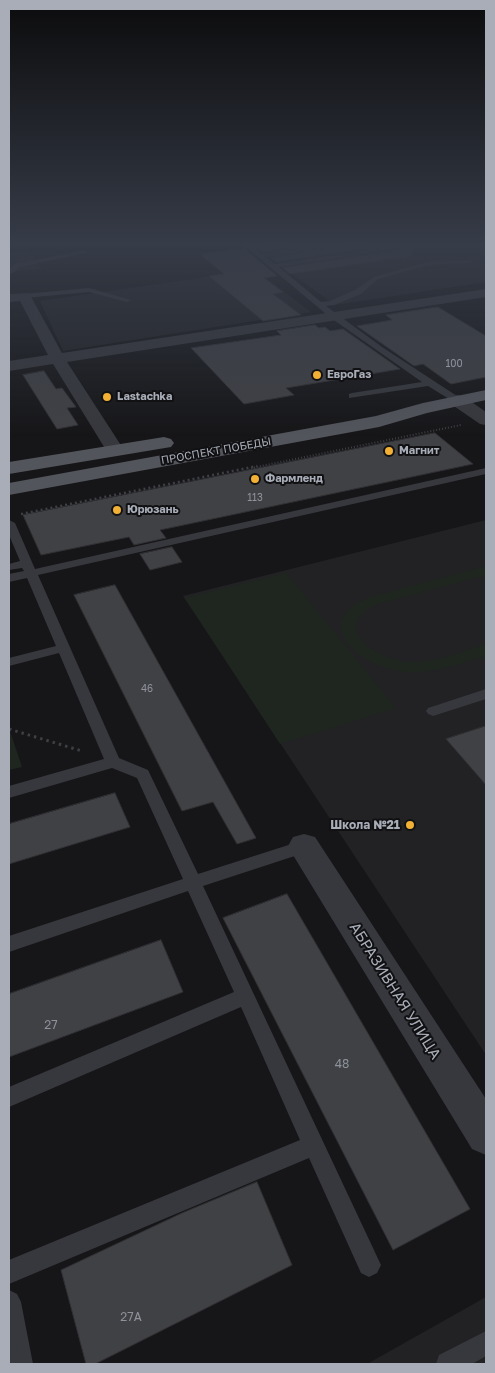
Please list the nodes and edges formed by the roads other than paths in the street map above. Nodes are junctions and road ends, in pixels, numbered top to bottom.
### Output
1 (23, 308) edge
2 (325, 308) edge
3 (382, 308) edge
4 (334, 315) junction
5 (57, 358) junction
6 (9, 366) edge
7 (429, 383) junction
8 (486, 395) edge
9 (352, 396) dead end
10 (457, 400) junction
11 (423, 408) junction
12 (486, 420) edge
13 (115, 450) junction
14 (9, 468) edge
15 (486, 471) edge
16 (9, 489) edge
17 (14, 519) edge
18 (9, 567) edge
19 (29, 568) junction
20 (9, 578) edge
21 (64, 648) junction
22 (9, 662) edge
23 (486, 694) edge
24 (433, 711) dead end
25 (114, 762) junction
26 (9, 792) edge
27 (304, 846) joint
28 (193, 883) junction
29 (9, 944) edge
30 (245, 996) junction
31 (9, 1097) edge
32 (486, 1135) edge
33 (313, 1145) junction
34 (369, 1265) dead end
35 (9, 1272) edge
36 (9, 1302) edge
37 (486, 1343) edge
38 (22, 1364) edge
39 (448, 1364) edge

1 - 5 street
2 - 4 lane
3 - 4 street
4 - 5 street
4 - 7 lane
5 - 6 street
5 - 13 street
7 - 9 lane
7 - 10 lane
8 - 10 main road, ПРОСПЕКТ ПОБЕДЫ
10 - 11 main road, ПРОСПЕКТ ПОБЕДЫ
10 - 12 street
11 - 13 main road, ПРОСПЕКТ ПОБЕДЫ
11 - 16 main road, ПРОСПЕКТ ПОБЕДЫ
13 - 14 main road, ПРОСПЕКТ ПОБЕДЫ
15 - 19 lane
17 - 19 lane
18 - 19 lane
19 - 20 lane
19 - 21 lane
21 - 22 lane
21 - 25 lane
23 - 24 lane
25 - 26 lane
25 - 28 lane
27 - 28 lane
27 - 32 street, АБРАЗИВНАЯ УЛИЦА
28 - 29 lane
28 - 30 lane
30 - 31 lane
30 - 33 lane
33 - 34 lane
33 - 35 lane
36 - 38 lane
37 - 39 lane

